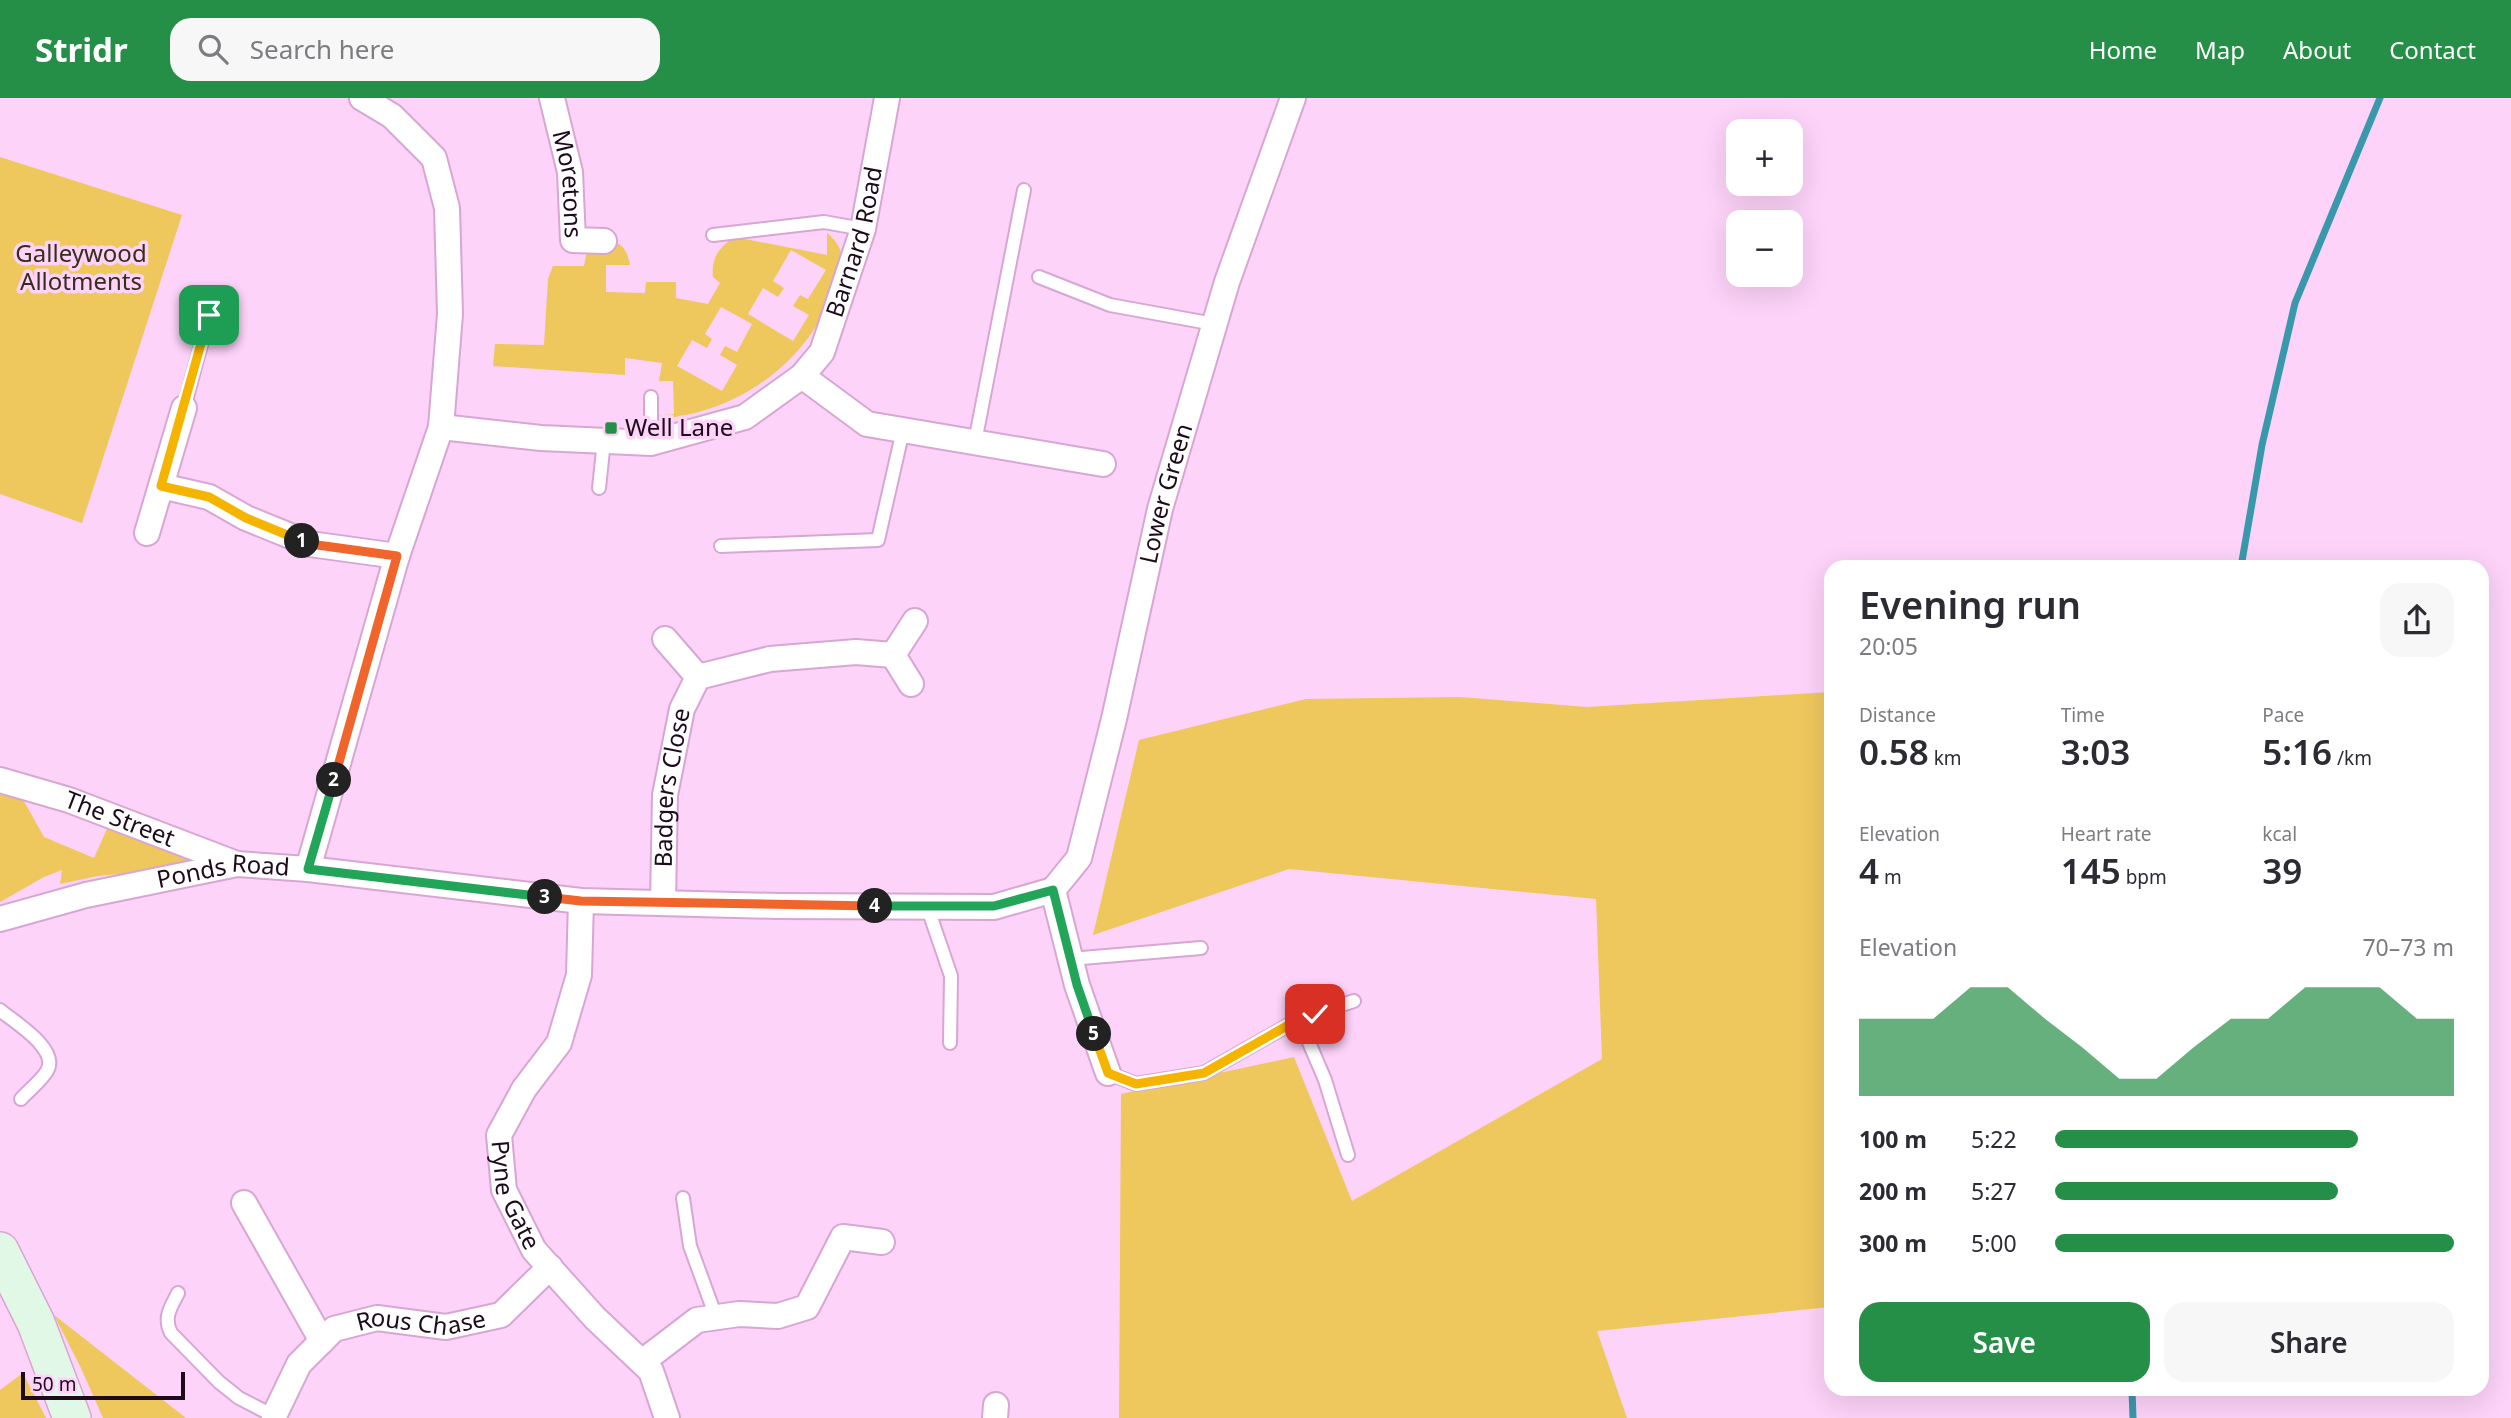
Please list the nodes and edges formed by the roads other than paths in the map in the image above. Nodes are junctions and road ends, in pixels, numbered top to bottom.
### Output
1 (362, 98) edge
2 (552, 98) edge
3 (887, 98) edge
4 (1293, 98) edge
5 (1024, 190) dead end
6 (863, 229) junction
7 (713, 235) dead end
8 (604, 241) dead end
9 (1039, 277) dead end
10 (209, 315) dead end
11 (1214, 324) junction
12 (802, 376) junction
13 (651, 397) dead end
14 (184, 408) joint
15 (442, 427) junction
16 (903, 430) junction
17 (604, 441) junction
18 (975, 442) junction
19 (651, 443) junction
20 (1103, 464) dead end
21 (161, 486) junction
22 (599, 488) dead end
23 (148, 533) dead end
24 (721, 546) dead end
25 (397, 556) junction
26 (915, 621) dead end
27 (665, 639) dead end
28 (893, 655) junction
29 (698, 677) junction
30 (911, 684) dead end
31 (0, 780) edge
32 (237, 864) junction
33 (308, 869) junction
34 (1053, 890) junction
35 (581, 901) junction
36 (663, 903) junction
37 (927, 906) junction
38 (0, 919) edge
39 (1201, 948) dead end
40 (1070, 959) junction
41 (1354, 1001) dead end
42 (0, 1010) edge
43 (1299, 1019) junction
44 (950, 1043) dead end
45 (1108, 1073) joint
46 (21, 1099) dead end
47 (1348, 1155) dead end
48 (683, 1198) dead end
49 (244, 1203) dead end
50 (882, 1242) dead end
51 (0, 1251) edge
52 (550, 1267) junction
53 (178, 1293) dead end
54 (716, 1317) junction
55 (322, 1341) junction
56 (642, 1362) junction
57 (274, 1416) joint
58 (72, 1418) edge
59 (667, 1418) edge

1 - 15 street
2 - 8 street, Moretons
3 - 6 street, Barnard Road
4 - 11 street, Lower Green
5 - 18 lane
6 - 7 lane
6 - 12 street, Barnard Road
9 - 11 lane
10 - 14 lane
11 - 34 street, Lower Green
12 - 16 street
12 - 19 street, Barnard Road
13 - 19 lane
14 - 21 street
15 - 17 street, Barnard Road
15 - 25 street
16 - 18 street
16 - 24 lane
17 - 19 street, Barnard Road
17 - 22 lane
18 - 20 street
21 - 23 street
21 - 25 street
25 - 33 street
26 - 28 street
27 - 29 street, Badgers Close
28 - 29 street, Badgers Close
28 - 30 street
29 - 36 street, Badgers Close
31 - 32 street, The Street
32 - 33 street, Ponds Road
32 - 38 street, Ponds Road
33 - 35 street, Ponds Road
34 - 37 street, Ponds Road
34 - 40 street
35 - 36 street, Ponds Road
35 - 52 street, Pyne Gate
36 - 37 street, Ponds Road
37 - 44 lane
39 - 40 lane
40 - 45 street
41 - 43 lane
42 - 46 lane
43 - 45 lane
43 - 47 lane
48 - 54 lane
49 - 55 street, Rous Chase
50 - 54 street
51 - 58 main road
52 - 55 street, Rous Chase
52 - 56 street, Pyne Gate
53 - 57 lane
54 - 56 street
55 - 57 street, Rous Chase
56 - 59 street, Pyne Gate

